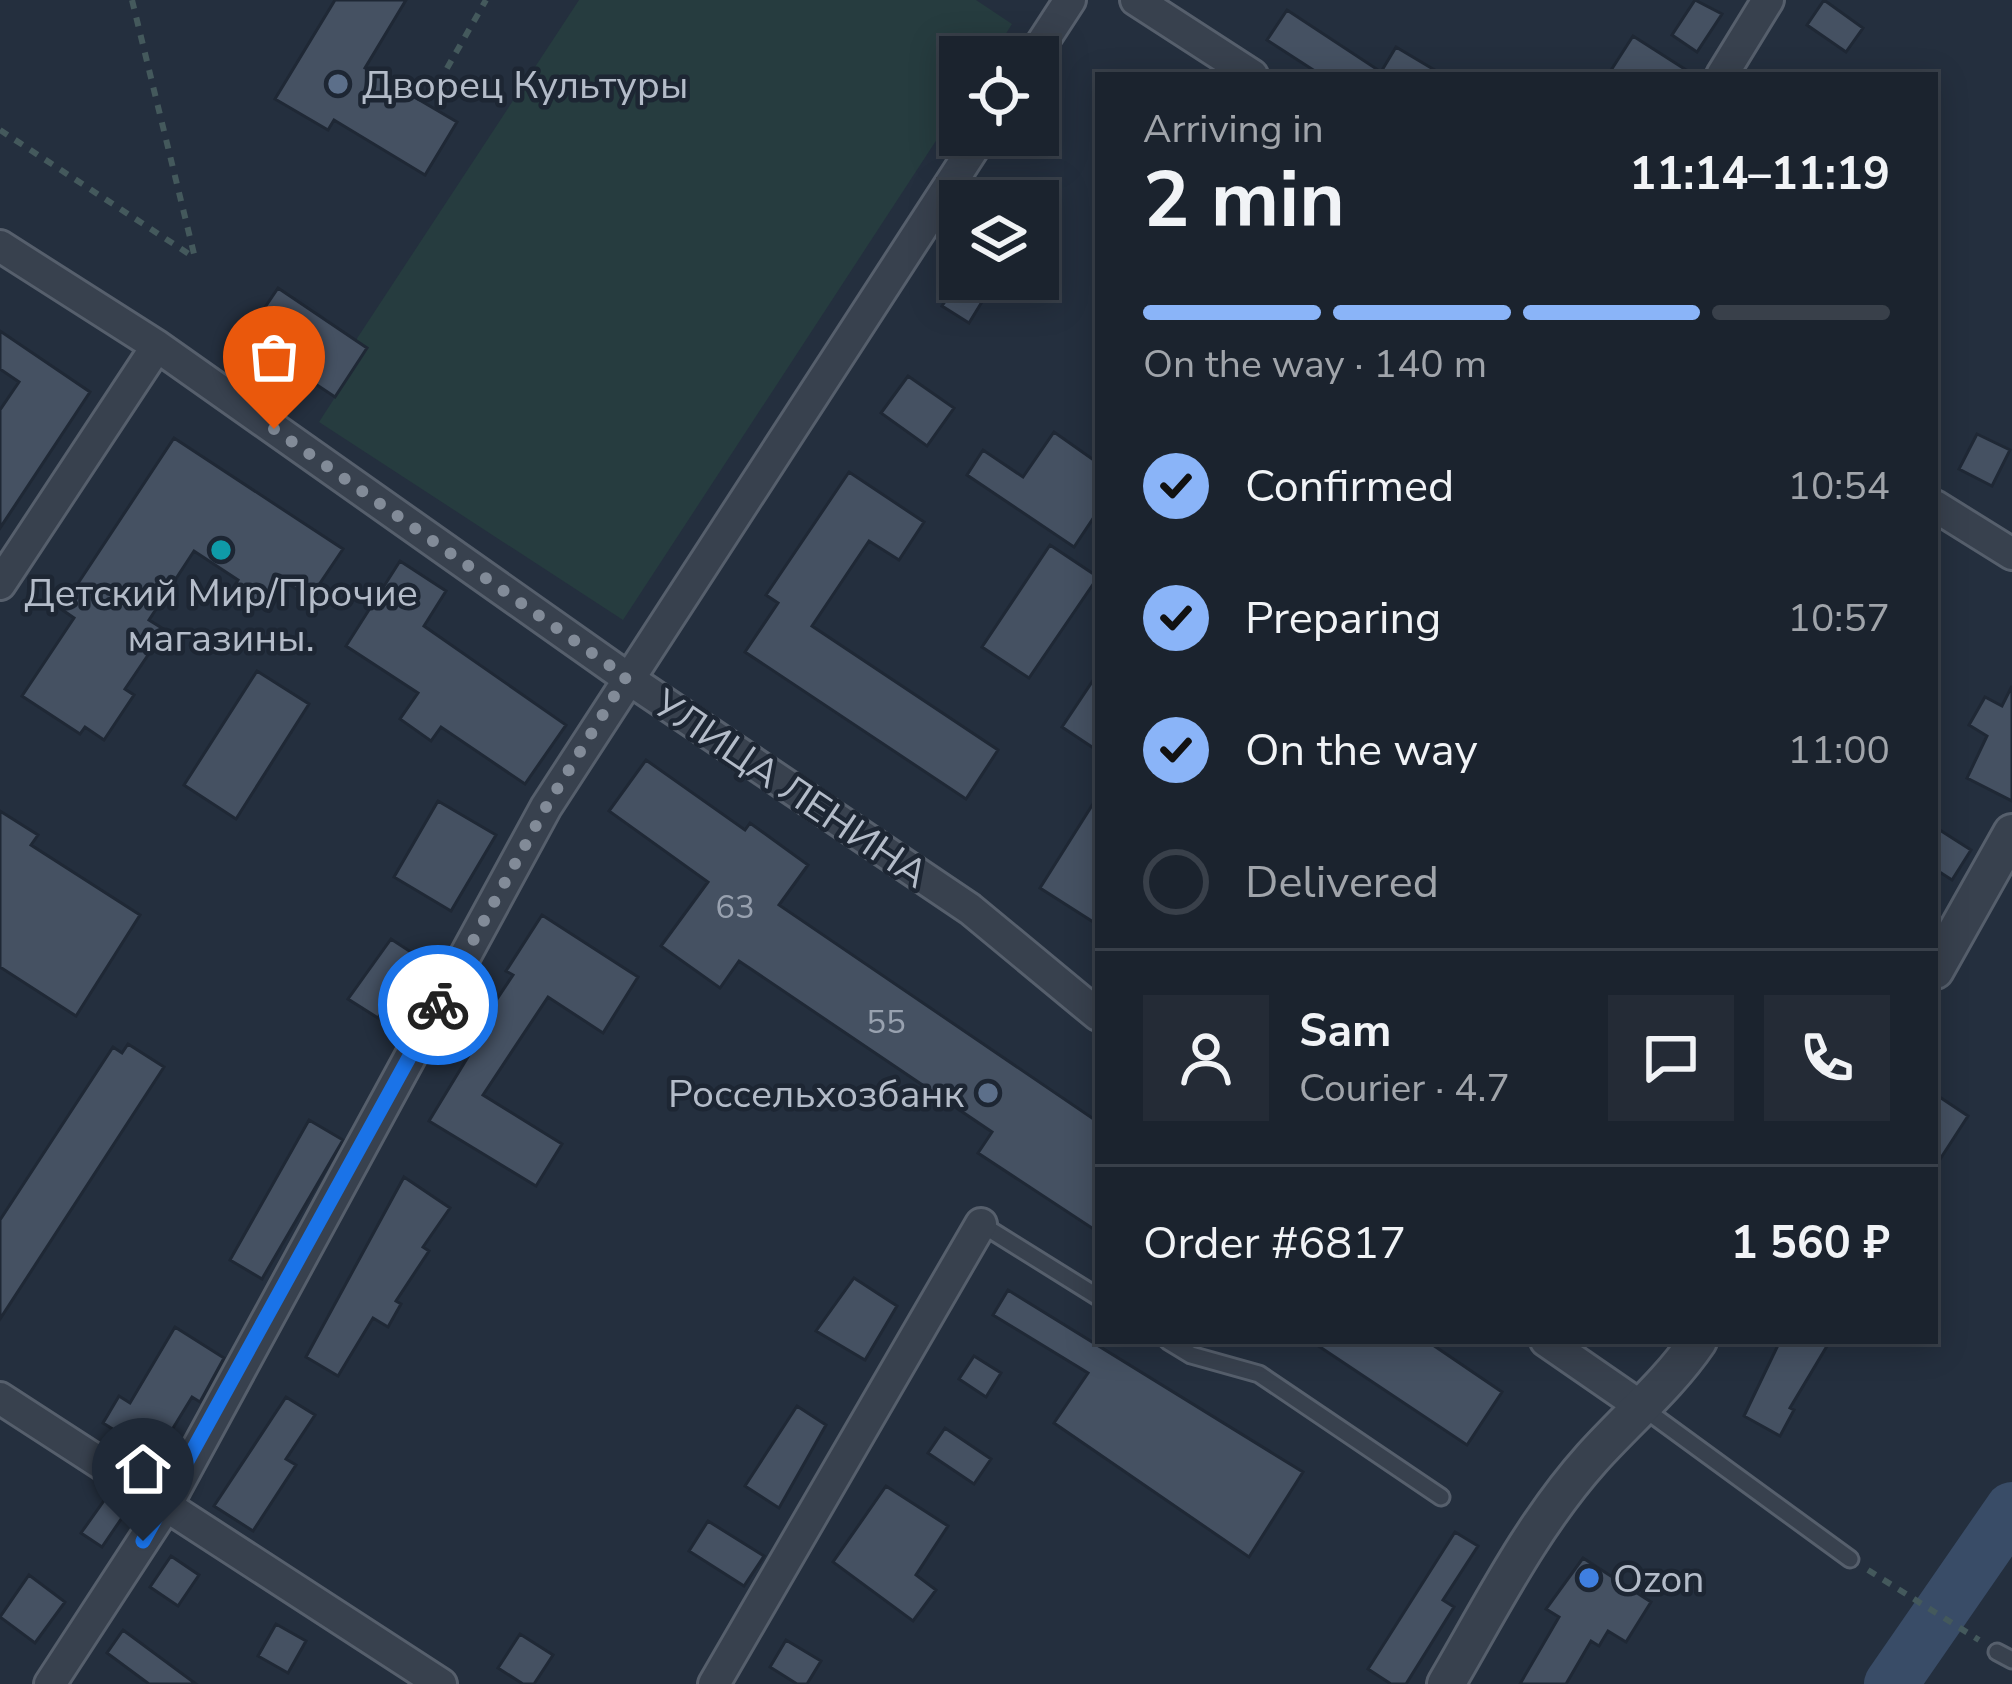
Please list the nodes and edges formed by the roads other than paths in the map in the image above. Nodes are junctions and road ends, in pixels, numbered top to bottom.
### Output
1 (1070, 0) edge
2 (1136, 0) edge
3 (1768, 0) edge
4 (1047, 36) edge
5 (1247, 72) edge
6 (1724, 72) edge
7 (968, 156) edge
8 (0, 246) edge
9 (157, 346) junction
10 (1938, 508) edge
11 (2012, 554) edge
12 (0, 584) edge
13 (626, 677) junction
14 (2012, 833) edge
15 (1938, 965) edge
16 (1095, 1013) edge
17 (981, 1224) joint
18 (1095, 1295) edge
19 (1173, 1344) edge
20 (1550, 1344) edge
21 (1697, 1344) edge
22 (0, 1398) edge
23 (1642, 1408) junction
24 (1441, 1497) dead end
25 (166, 1506) junction
26 (1850, 1559) road end
27 (50, 1684) edge
28 (441, 1684) edge
29 (714, 1684) edge
30 (1446, 1684) edge

1 - 4 street
2 - 5 street
3 - 6 street
7 - 13 street
8 - 9 street, УЛИЦА ЛЕНИНА
9 - 12 street
9 - 13 street, УЛИЦА ЛЕНИНА
10 - 11 street
13 - 16 street, УЛИЦА ЛЕНИНА
13 - 25 street
14 - 15 street
17 - 18 lane
17 - 29 street
19 - 24 lane
20 - 23 street
21 - 23 street
22 - 25 street
23 - 26 lane
23 - 30 street
25 - 27 street
25 - 28 street

